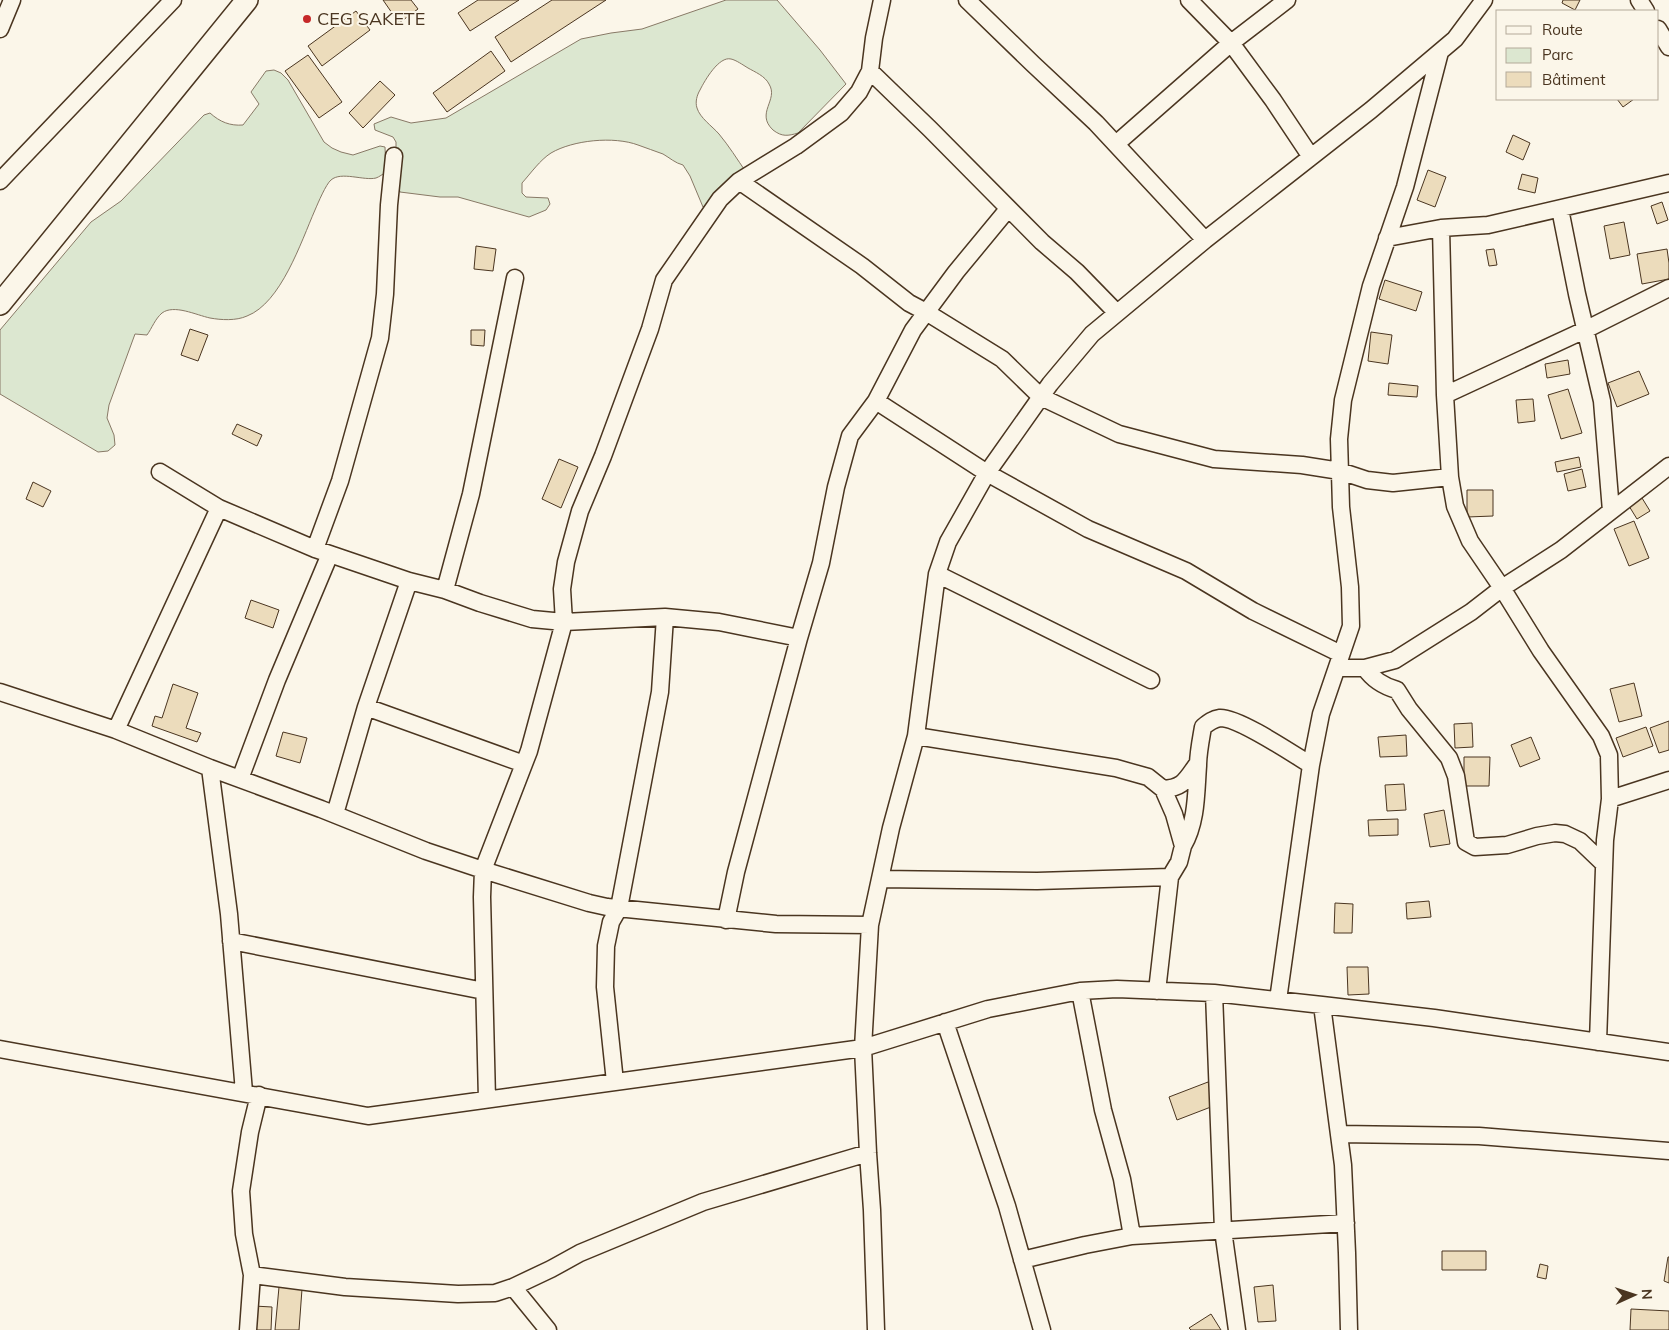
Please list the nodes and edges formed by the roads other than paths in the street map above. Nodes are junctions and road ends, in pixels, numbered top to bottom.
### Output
1 (12, 0) edge
2 (173, 0) edge
3 (247, 0) edge
4 (882, 0) edge
5 (967, 0) edge
6 (1189, 0) edge
7 (1287, 0) edge
8 (1484, 0) edge
9 (0, 29) edge
10 (1659, 31) edge
11 (1231, 43) junction
12 (1669, 47) edge
13 (1440, 52) junction
14 (870, 71) junction
15 (1116, 144) junction
16 (394, 156) dead end
17 (1311, 157) junction
18 (0, 181) edge
19 (739, 181) junction
20 (1669, 183) edge
21 (1008, 209) junction
22 (1560, 209) junction
23 (1441, 228) junction
24 (1387, 238) junction
25 (1205, 240) junction
26 (515, 278) dead end
27 (1669, 288) edge
28 (0, 304) edge
29 (926, 312) junction
30 (1117, 313) junction
31 (1586, 329) junction
32 (1445, 395) junction
33 (1041, 397) junction
34 (876, 401) junction
35 (1669, 466) edge
36 (1340, 471) junction
37 (160, 472) dead end
38 (987, 473) junction
39 (1450, 477) junction
40 (219, 508) junction
41 (1611, 512) junction
42 (322, 552) junction
43 (937, 574) junction
44 (409, 581) junction
45 (1502, 588) junction
46 (445, 590) junction
47 (665, 617) junction
48 (564, 622) junction
49 (799, 638) junction
50 (1339, 661) junction
51 (1365, 668) junction
52 (1150, 680) dead end
53 (0, 692) edge
54 (366, 707) junction
55 (116, 730) junction
56 (916, 736) junction
57 (1198, 763) junction
58 (524, 764) junction
59 (1311, 765) junction
60 (210, 768) junction
61 (240, 779) junction
62 (1669, 780) edge
63 (1163, 789) junction
64 (1610, 799) junction
65 (335, 814) junction
66 (1183, 846) junction
67 (1604, 864) junction
68 (483, 870) junction
69 (1170, 877) junction
70 (880, 879) junction
71 (619, 908) junction
72 (726, 920) junction
73 (870, 925) junction
74 (231, 941) junction
75 (484, 991) junction
76 (1080, 991) junction
77 (1157, 991) junction
78 (1214, 993) junction
79 (1278, 1000) junction
80 (1322, 1005) junction
81 (945, 1022) junction
82 (1598, 1042) junction
83 (863, 1048) junction
84 (0, 1049) edge
85 (1669, 1052) edge
86 (615, 1082) junction
87 (252, 1094) junction
88 (487, 1099) junction
89 (1339, 1134) junction
90 (1669, 1151) edge
91 (868, 1153) junction
92 (1346, 1223) junction
93 (1223, 1230) junction
94 (1132, 1236) junction
95 (1022, 1260) junction
96 (252, 1275) junction
97 (513, 1287) junction
98 (248, 1330) edge
99 (548, 1330) edge
100 (876, 1330) edge
101 (1042, 1330) edge
102 (1237, 1330) edge
103 (1349, 1330) edge

1 - 9 street
2 - 18 street
3 - 28 main road
4 - 14 street
5 - 15 street
6 - 11 street
7 - 11 street
8 - 13 street
10 - 12 street
11 - 15 street
11 - 17 street
13 - 17 street
13 - 24 street
14 - 19 street
14 - 21 street
15 - 25 street
16 - 42 street
17 - 25 street
19 - 29 street
19 - 48 street
20 - 22 street
21 - 29 street
21 - 30 street
22 - 23 street
22 - 31 street
23 - 24 street
23 - 32 street
24 - 36 street
25 - 30 street
26 - 46 street
27 - 31 street
29 - 33 street
29 - 34 street
30 - 33 street
31 - 32 street
31 - 41 street
32 - 39 street
33 - 36 street
33 - 38 street
34 - 38 street
34 - 49 street
35 - 41 street
36 - 39 street
36 - 50 street
37 - 40 street
38 - 43 street
38 - 50 street
39 - 45 street
40 - 42 street
40 - 55 street
41 - 45 street
42 - 44 street
42 - 61 street
43 - 52 street
43 - 56 street
44 - 46 street
44 - 54 street
45 - 51 street
45 - 64 street
46 - 48 street
47 - 48 street
47 - 49 street
47 - 71 street
48 - 58 street
49 - 72 street
50 - 51 street
50 - 59 street
51 - 67 street
53 - 55 street
54 - 58 street
54 - 65 street
55 - 60 street
56 - 63 street
56 - 70 street
57 - 59 street
57 - 63 street
57 - 66 street
58 - 68 street
59 - 79 street
60 - 61 street
60 - 74 street
61 - 65 street
62 - 64 street
63 - 66 street
64 - 67 street
65 - 68 street
66 - 69 street
67 - 82 street
68 - 71 street
68 - 75 street
69 - 70 street
69 - 77 street
70 - 73 street
71 - 72 street
71 - 86 street
72 - 73 street
73 - 83 street
74 - 75 street
74 - 87 street
75 - 88 street
76 - 77 street
76 - 81 street
76 - 94 street
77 - 78 street
78 - 79 street
78 - 93 street
79 - 80 street
80 - 82 street
80 - 89 street
81 - 83 street
81 - 95 street
82 - 85 street
83 - 86 street
83 - 91 street
84 - 87 street
86 - 88 street
87 - 88 street
87 - 96 street
89 - 90 street
89 - 92 street
91 - 97 street
91 - 100 street
92 - 93 street
92 - 103 street
93 - 94 street
93 - 102 street
94 - 95 street
95 - 101 street
96 - 97 street
96 - 98 street
97 - 99 street

